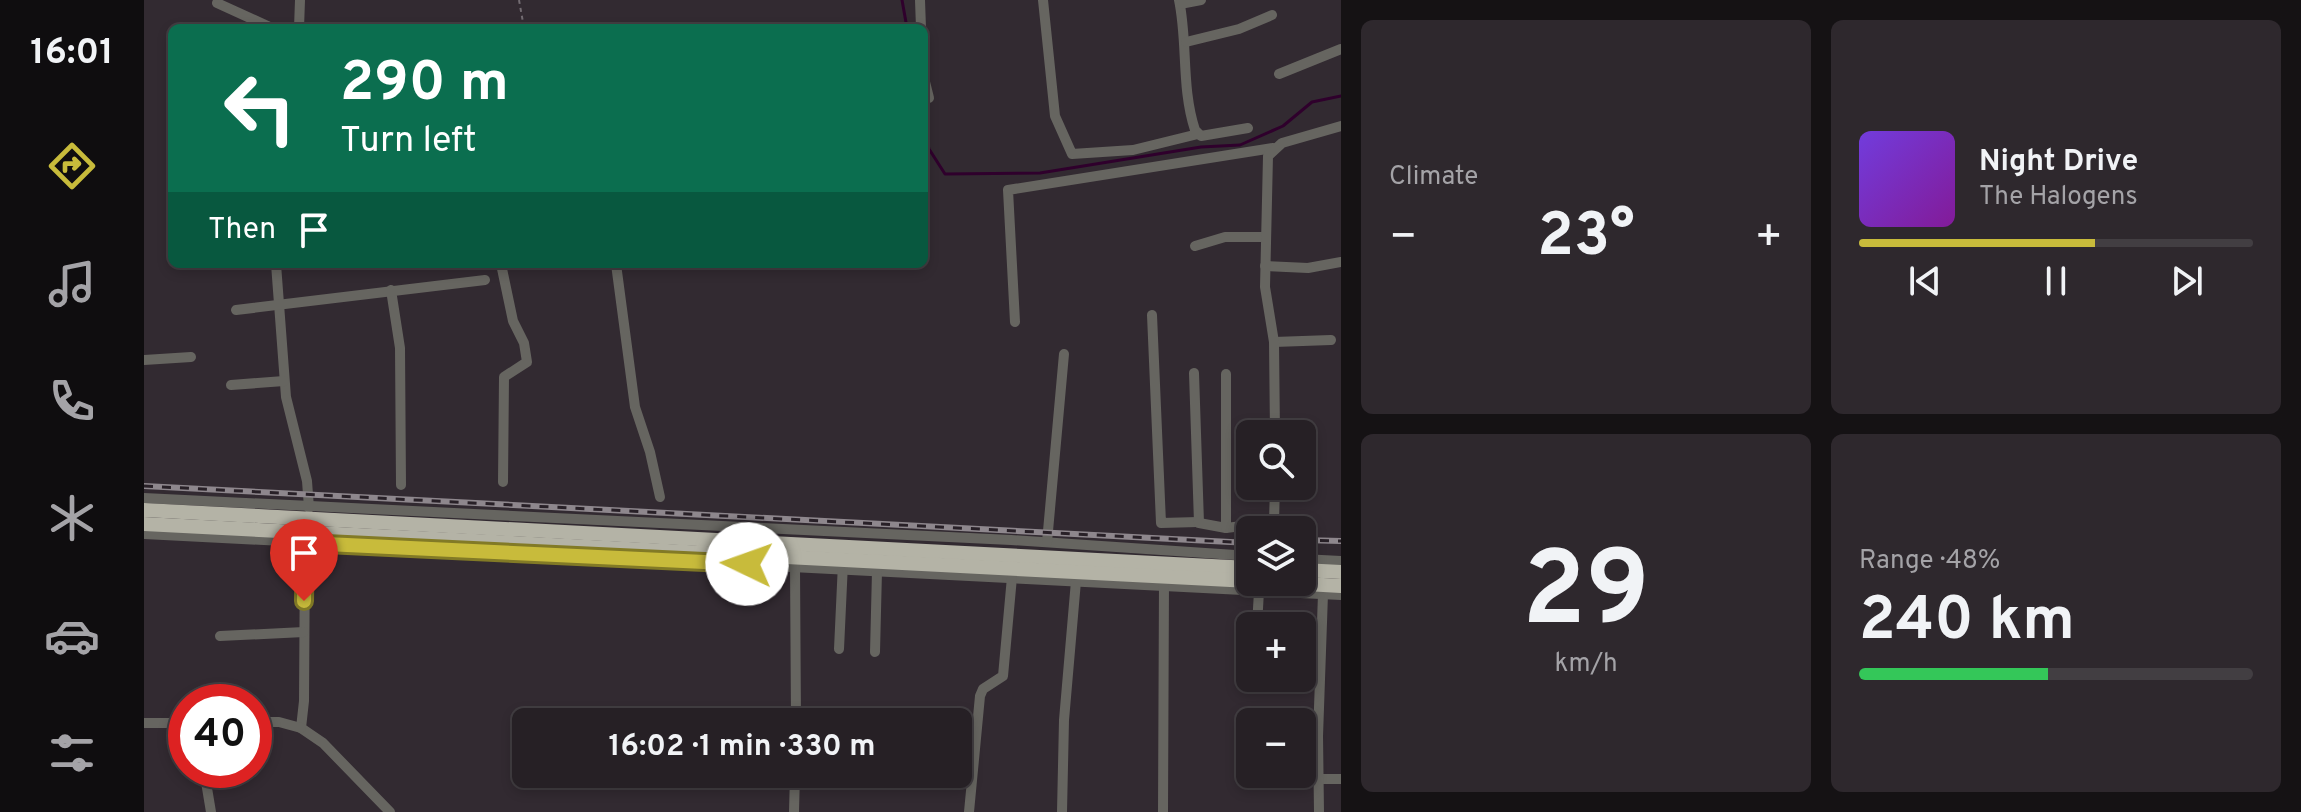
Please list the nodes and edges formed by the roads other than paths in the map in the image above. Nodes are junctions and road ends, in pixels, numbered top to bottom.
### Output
1 (300, 0) edge
2 (920, 0) edge
3 (1043, 0) edge
4 (1201, 0) edge
5 (1180, 2) edge
6 (217, 3) dead end
7 (1272, 15) dead end
8 (263, 24) edge
9 (299, 24) edge
10 (921, 24) edge
11 (1186, 42) junction
12 (1341, 49) edge
13 (1279, 74) dead end
14 (928, 94) edge
15 (929, 98) dead end
16 (1341, 126) edge
17 (1248, 128) dead end
18 (1198, 134) junction
19 (1273, 148) junction
20 (1264, 237) junction
21 (1195, 246) dead end
22 (1341, 262) edge
23 (1265, 266) junction
24 (276, 268) edge
25 (502, 268) edge
26 (617, 268) edge
27 (485, 280) dead end
28 (391, 290) junction
29 (279, 307) junction
30 (236, 310) dead end
31 (1152, 315) dead end
32 (1015, 322) dead end
33 (1331, 340) dead end
34 (1274, 342) junction
35 (1064, 354) dead end
36 (191, 357) dead end
37 (144, 360) edge
38 (1194, 373) dead end
39 (1226, 374) dead end
40 (284, 381) junction
41 (231, 385) dead end
42 (1275, 420) edge
43 (503, 482) dead end
44 (401, 485) dead end
45 (660, 497) dead end
46 (144, 498) edge
47 (1275, 500) edge
48 (309, 508) junction
49 (144, 510) edge
50 (358, 510) junction
51 (1198, 513) junction
52 (144, 524) edge
53 (1226, 528) junction
54 (844, 533) junction
55 (144, 534) edge
56 (1047, 542) junction
57 (305, 543) junction
58 (357, 545) junction
59 (1165, 551) junction
60 (1236, 555) edge
61 (1316, 560) edge
62 (1341, 561) edge
63 (795, 567) junction
64 (1236, 567) edge
65 (843, 569) junction
66 (877, 571) junction
67 (1316, 571) edge
68 (1341, 572) edge
69 (1012, 577) junction
70 (1076, 581) junction
71 (1236, 584) edge
72 (1236, 585) edge
73 (1164, 586) junction
74 (1316, 586) edge
75 (1341, 586) edge
76 (1316, 593) edge
77 (1323, 594) junction
78 (1341, 595) edge
79 (304, 632) junction
80 (220, 636) dead end
81 (839, 649) dead end
82 (875, 652) dead end
83 (796, 708) edge
84 (272, 722) edge
85 (144, 723) edge
86 (168, 723) edge
87 (301, 728) junction
88 (972, 733) edge
89 (976, 733) junction
90 (1319, 779) junction
91 (1341, 779) edge
92 (207, 788) edge
93 (795, 788) edge
94 (211, 812) edge
95 (390, 812) edge
96 (794, 812) edge
97 (969, 812) edge
98 (1062, 812) edge
99 (1163, 812) edge
100 (1319, 812) edge

1 - 9 street
2 - 10 street
3 - 18 street
4 - 5 street
5 - 11 street
6 - 8 street
7 - 11 street
11 - 18 street
12 - 13 street
14 - 15 street
16 - 19 street
17 - 18 street
19 - 20 street
19 - 32 street
20 - 21 street
20 - 23 street
22 - 23 street
23 - 34 street
24 - 29 street
25 - 43 street
26 - 45 street
27 - 28 street
28 - 29 street
28 - 44 street
29 - 30 street
29 - 40 street
31 - 51 street
33 - 34 street
34 - 42 street
35 - 56 street
36 - 37 street
38 - 51 street
39 - 53 street
40 - 41 street
40 - 48 street
46 - 48 street
47 - 53 street
48 - 50 street
49 - 64 highway
50 - 54 street
50 - 58 street
51 - 53 street
52 - 71 highway
54 - 56 street
54 - 65 street
55 - 57 street
56 - 59 street
57 - 58 street
57 - 79 street
58 - 63 street
59 - 60 street
59 - 73 street
61 - 62 street
63 - 65 street
63 - 83 street
65 - 66 street
65 - 81 street
66 - 69 street
66 - 82 street
67 - 68 highway
69 - 70 street
69 - 89 street
70 - 73 street
70 - 98 street
72 - 73 street
73 - 99 street
74 - 75 highway
76 - 77 street
77 - 78 street
77 - 90 street
79 - 80 street
79 - 87 street
84 - 87 street
85 - 86 street
87 - 95 street
88 - 89 street
89 - 97 street
90 - 91 street
90 - 100 street
92 - 94 street
93 - 96 street

